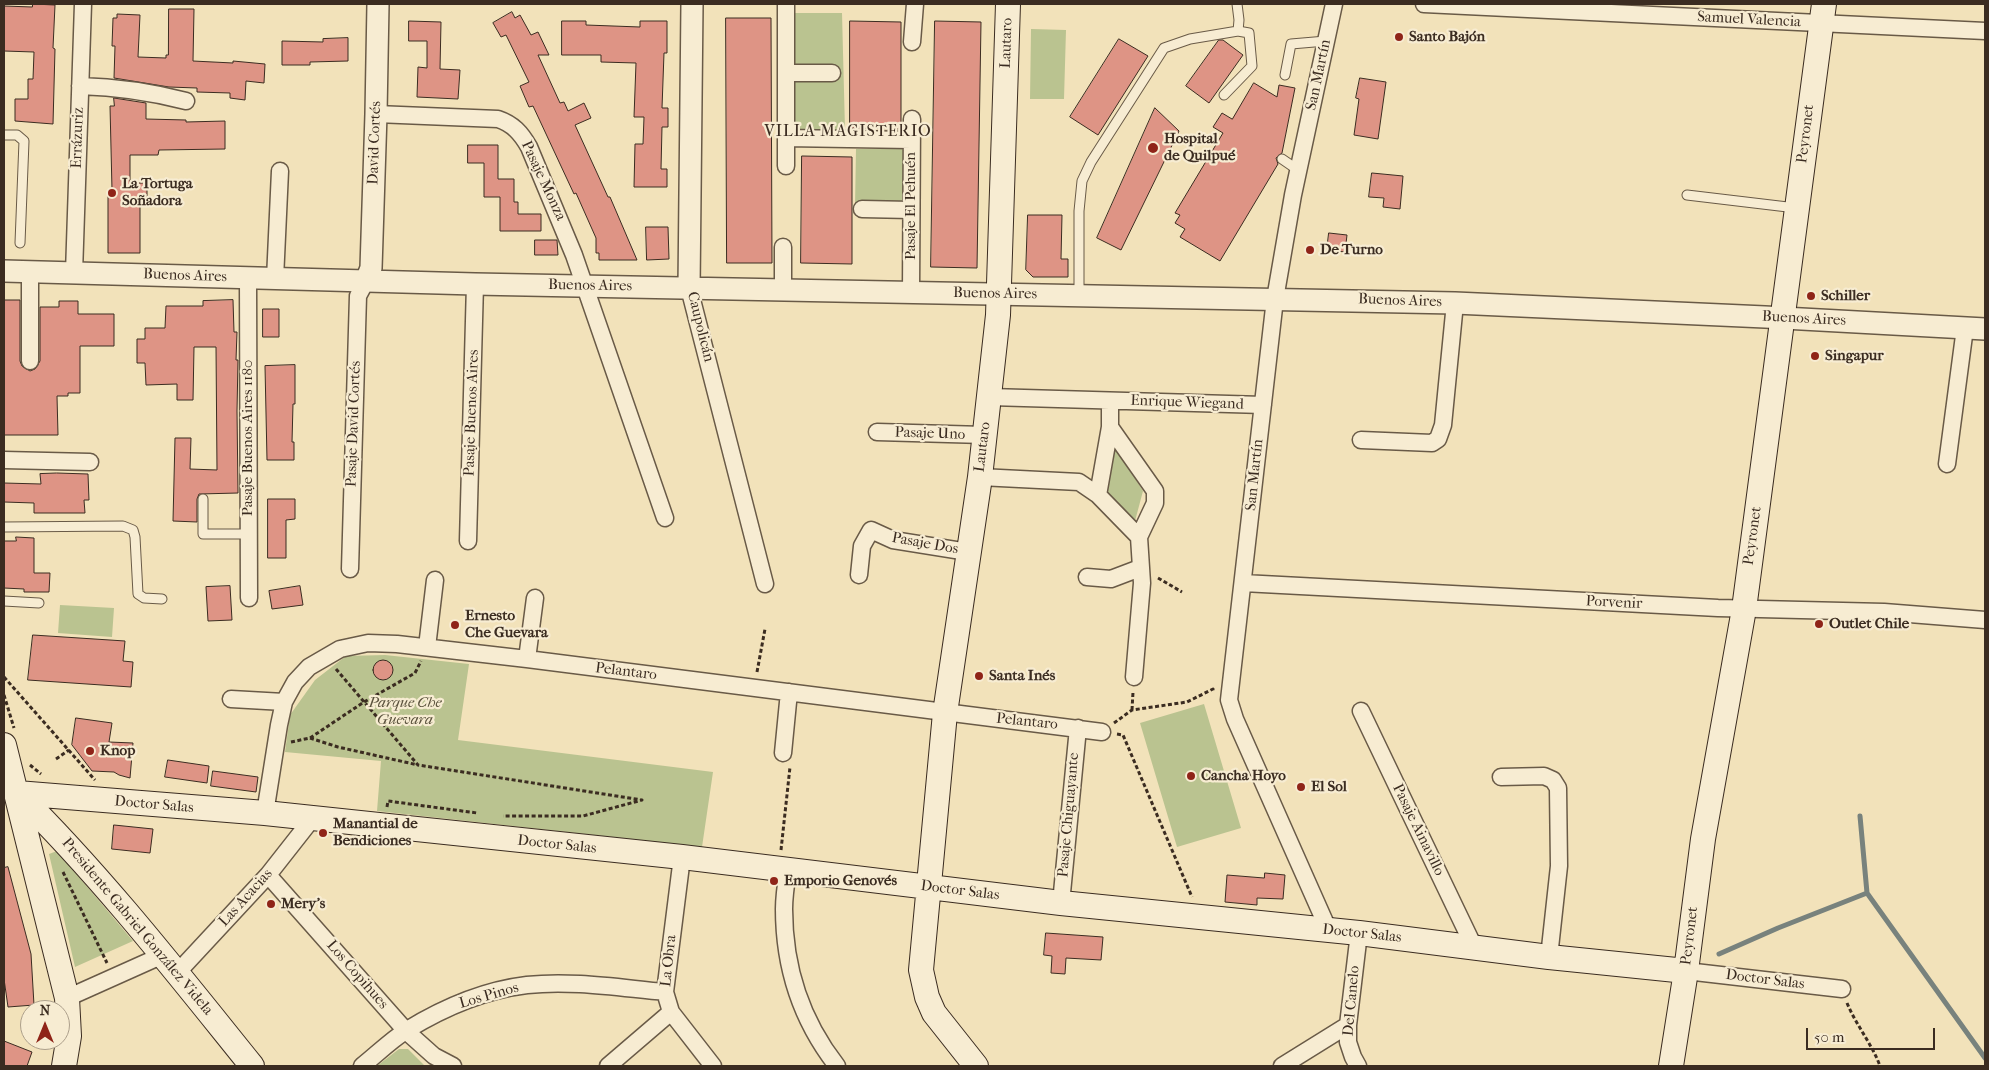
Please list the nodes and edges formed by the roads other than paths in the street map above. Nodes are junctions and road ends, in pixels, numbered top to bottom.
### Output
1 (83, 4) edge
2 (378, 4) edge
3 (692, 4) edge
4 (786, 4) edge
5 (915, 4) edge
6 (1008, 4) edge
7 (1237, 4) edge
8 (1334, 4) edge
9 (1424, 4) edge
10 (1822, 14) edge
11 (1985, 31) edge
12 (1238, 32) junction
13 (1326, 41) junction
14 (912, 42) dead end
15 (786, 73) junction
16 (832, 73) dead end
17 (1285, 75) dead end
18 (80, 86) junction
19 (1224, 95) dead end
20 (186, 102) dead end
21 (376, 114) junction
22 (912, 119) dead end
23 (4, 135) edge
24 (786, 138) junction
25 (911, 140) junction
26 (1282, 159) dead end
27 (786, 166) dead end
28 (1298, 170) junction
29 (280, 172) dead end
30 (1688, 195) dead end
31 (1796, 208) junction
32 (862, 209) dead end
33 (911, 210) junction
34 (20, 244) dead end
35 (783, 248) dead end
36 (4, 271) edge
37 (30, 272) junction
38 (74, 273) junction
39 (248, 278) junction
40 (275, 279) junction
41 (366, 281) junction
42 (475, 284) junction
43 (583, 285) junction
44 (690, 288) junction
45 (782, 291) junction
46 (910, 292) junction
47 (1000, 294) junction
48 (1079, 296) junction
49 (1275, 299) junction
50 (1455, 303) junction
51 (1782, 318) junction
52 (1975, 328) edge
53 (30, 361) dead end
54 (990, 397) junction
55 (1110, 401) junction
56 (1263, 405) junction
57 (1110, 427) junction
58 (877, 432) dead end
59 (984, 436) junction
60 (1361, 440) dead end
61 (4, 460) edge
62 (90, 462) dead end
63 (1947, 464) dead end
64 (980, 477) junction
65 (1098, 495) junction
66 (203, 499) dead end
67 (665, 518) dead end
68 (4, 527) edge
69 (249, 534) junction
70 (1139, 538) junction
71 (468, 541) dead end
72 (968, 552) junction
73 (1140, 568) junction
74 (350, 569) dead end
75 (859, 575) dead end
76 (1087, 578) dead end
77 (435, 580) dead end
78 (1243, 583) junction
79 (765, 584) dead end
80 (249, 598) dead end
81 (535, 598) dead end
82 (162, 599) dead end
83 (4, 600) edge
84 (39, 603) dead end
85 (1744, 609) junction
86 (1985, 620) edge
87 (427, 648) junction
88 (527, 659) junction
89 (1134, 677) dead end
90 (789, 692) junction
91 (231, 699) dead end
92 (284, 702) junction
93 (1361, 712) dead end
94 (945, 713) junction
95 (1078, 728) junction
96 (1102, 732) road end
97 (4, 745) edge
98 (783, 753) road end
99 (1501, 777) dead end
100 (17, 794) junction
101 (266, 814) junction
102 (312, 820) junction
103 (682, 858) junction
104 (783, 870) junction
105 (268, 875) junction
106 (928, 888) junction
107 (1061, 903) junction
108 (1330, 931) junction
109 (1359, 933) junction
110 (1475, 949) junction
111 (1549, 958) junction
112 (170, 964) junction
113 (1686, 971) junction
114 (1842, 989) road end
115 (665, 992) junction
116 (67, 998) junction
117 (671, 1012) junction
118 (1348, 1025) junction
119 (406, 1031) junction
120 (64, 1066) edge
121 (252, 1066) edge
122 (362, 1066) edge
123 (453, 1066) edge
124 (608, 1066) edge
125 (713, 1066) edge
126 (837, 1066) edge
127 (976, 1066) edge
128 (1282, 1066) edge
129 (1358, 1066) edge
130 (1671, 1066) edge

1 - 18 street, Errázuriz
2 - 21 street, David Cortés
3 - 44 street, Caupolicán
4 - 15 street
5 - 14 street
6 - 47 main road, Lautaro
7 - 12 lane
8 - 13 street, San Martín
9 - 10 street, Samuel Valencia
10 - 11 street, Samuel Valencia
10 - 31 main road, Peyronet
12 - 19 lane
12 - 48 lane
13 - 17 lane
13 - 28 street, San Martín
15 - 16 street
15 - 24 street
18 - 20 street
18 - 38 street, Errázuriz
21 - 41 street, David Cortés
21 - 43 street, Pasaje Monza
22 - 25 street, Pasaje El Pehuén
23 - 34 lane
24 - 25 street
24 - 27 street
25 - 33 street, Pasaje El Pehuén
26 - 28 lane
28 - 49 street, San Martín
29 - 40 street
30 - 31 lane
31 - 51 main road, Peyronet
32 - 33 street
33 - 46 street, Pasaje El Pehuén
35 - 45 street
36 - 37 street, Buenos Aires
37 - 38 street, Buenos Aires
37 - 53 street
38 - 39 street, Buenos Aires
39 - 40 street, Buenos Aires
39 - 69 street, Pasaje Buenos Aires 1180
40 - 41 street, Buenos Aires
41 - 42 street, Buenos Aires
41 - 74 street, Pasaje David Cortés
42 - 43 street, Buenos Aires
42 - 71 street, Pasaje Buenos Aires
43 - 44 street, Buenos Aires
43 - 67 street, Pasaje Monza
44 - 45 street, Buenos Aires
44 - 79 street, Caupolicán
45 - 46 street, Buenos Aires
46 - 47 street, Buenos Aires
47 - 48 street, Buenos Aires
47 - 54 main road, Lautaro
48 - 49 street, Buenos Aires
49 - 50 street, Buenos Aires
49 - 56 street, San Martín
50 - 51 street, Buenos Aires
50 - 60 street
51 - 52 street, Buenos Aires
51 - 85 main road, Peyronet
52 - 63 street
54 - 55 street, Enrique Wiegand
54 - 59 main road, Lautaro
55 - 56 street, Enrique Wiegand
55 - 57 street, Enrique Wiegand
56 - 78 street, San Martín
57 - 65 street, Enrique Wiegand
57 - 70 street
58 - 59 street, Pasaje Uno
59 - 64 main road, Lautaro
61 - 62 street
64 - 65 street
64 - 72 main road, Lautaro
65 - 70 street
66 - 69 lane
68 - 82 lane
69 - 80 street, Pasaje Buenos Aires 1180
70 - 73 street
72 - 75 street, Pasaje Dos
72 - 94 main road, Lautaro
73 - 76 street
73 - 89 street
77 - 87 street
78 - 85 street, Porvenir
78 - 108 street, San Martín
81 - 88 street
83 - 84 lane
85 - 86 street, Porvenir
85 - 113 main road, Peyronet
87 - 88 street, Pelantaro
87 - 92 street, Pelantaro
88 - 90 street, Pelantaro
90 - 94 street, Pelantaro
90 - 98 street
91 - 92 street
92 - 101 street, Pelantaro
93 - 110 street, Pasaje Ainavillo
94 - 95 street, Pelantaro
94 - 106 main road, Lautaro
95 - 96 street, Pelantaro
95 - 107 street, Pasaje Chiguayante
97 - 100 main road
99 - 111 street
100 - 101 main road, Doctor Salas
100 - 112 main road, Presidente Gabriel González Videla
100 - 116 main road
101 - 102 main road, Doctor Salas
102 - 103 main road, Doctor Salas
102 - 105 street, Las Acacias
103 - 104 main road, Doctor Salas
103 - 115 street, La Obra
104 - 106 main road, Doctor Salas
104 - 126 street
105 - 112 street, Las Acacias
105 - 119 street, Los Copihues
106 - 107 main road, Doctor Salas
106 - 127 main road, Lautaro
107 - 108 main road, Doctor Salas
108 - 109 main road, Doctor Salas
109 - 110 main road, Doctor Salas
109 - 118 street, Del Canelo
110 - 111 main road, Doctor Salas
111 - 113 main road, Doctor Salas
112 - 116 street, Las Acacias
112 - 121 main road, Presidente Gabriel González Videla
113 - 114 street, Doctor Salas
113 - 130 main road, Peyronet
115 - 117 street, La Obra
115 - 119 street, Los Pinos
116 - 120 main road
117 - 124 street
117 - 125 street
118 - 128 street
118 - 129 street, Del Canelo
119 - 122 street, Los Pinos
119 - 123 street, Los Copihues

